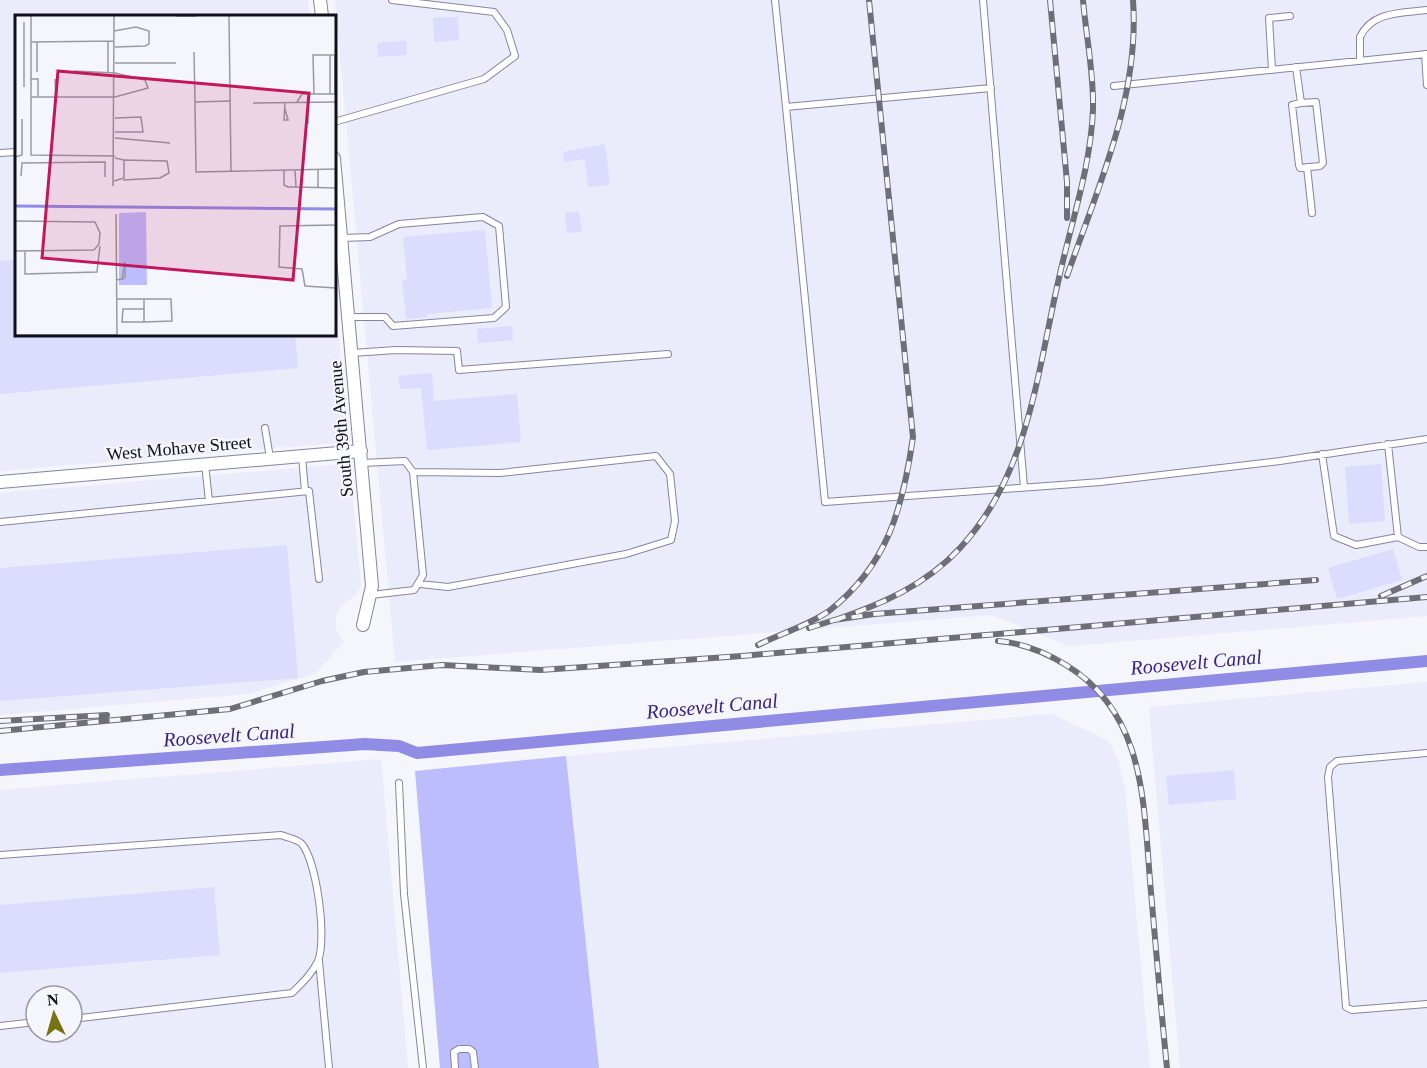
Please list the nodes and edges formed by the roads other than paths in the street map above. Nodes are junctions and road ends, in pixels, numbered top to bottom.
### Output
1 (320, 0) edge
2 (392, 0) edge
3 (775, 0) edge
4 (983, 0) edge
5 (1427, 10) edge
6 (322, 15) edge
7 (1290, 16) dead end
8 (1426, 54) edge
9 (1360, 61) junction
10 (1296, 67) junction
11 (1272, 70) junction
12 (1427, 85) edge
13 (1114, 86) dead end
14 (991, 88) junction
15 (1301, 103) junction
16 (786, 107) junction
17 (336, 121) edge
18 (0, 145) edge
19 (1, 153) edge
20 (1307, 167) junction
21 (336, 178) edge
22 (1312, 213) dead end
23 (342, 238) junction
24 (349, 317) junction
25 (352, 353) junction
26 (668, 354) dead end
27 (265, 428) dead end
28 (1427, 439) edge
29 (1388, 444) junction
30 (1322, 454) junction
31 (302, 456) junction
32 (362, 457) junction
33 (270, 458) junction
34 (205, 464) junction
35 (413, 472) junction
36 (0, 482) edge
37 (1024, 487) junction
38 (306, 491) junction
39 (209, 501) junction
40 (0, 522) edge
41 (1398, 537) junction
42 (1427, 547) edge
43 (319, 579) dead end
44 (420, 585) junction
45 (370, 595) junction
46 (363, 626) dead end
47 (1427, 753) edge
48 (399, 783) dead end
49 (0, 855) edge
50 (318, 959) junction
51 (1427, 1004) edge
52 (84, 1017) edge
53 (24, 1023) edge
54 (0, 1026) edge
55 (329, 1068) edge
56 (423, 1068) edge
57 (455, 1068) edge
58 (475, 1068) edge

1 - 6 street
2 - 17 lane
3 - 16 lane
4 - 14 lane
5 - 9 lane
7 - 11 lane
8 - 9 lane
8 - 12 lane
9 - 10 lane
10 - 11 lane
10 - 15 lane
11 - 13 lane
14 - 16 lane
14 - 37 lane
15 - 20 lane
15 - 20 lane
16 - 37 lane
18 - 19 lane
20 - 22 lane
21 - 23 street, South 39th Avenue
23 - 24 street, South 39th Avenue
23 - 24 lane
24 - 25 street, South 39th Avenue
25 - 26 lane
25 - 32 street, South 39th Avenue
27 - 33 lane
28 - 29 lane
29 - 30 lane
29 - 41 lane
30 - 37 lane
30 - 41 lane
31 - 32 street, West Mohave Street
31 - 33 street, West Mohave Street
31 - 38 lane
32 - 35 lane
32 - 45 street, South 39th Avenue
33 - 34 street, West Mohave Street
34 - 36 street, West Mohave Street
34 - 39 lane
35 - 44 lane
35 - 44 lane
38 - 39 lane
38 - 43 lane
39 - 40 lane
41 - 42 lane
44 - 45 lane
45 - 46 street, South 39th Avenue
47 - 51 lane
48 - 56 lane
49 - 50 lane
50 - 52 lane
50 - 55 lane
53 - 54 lane
57 - 58 lane

